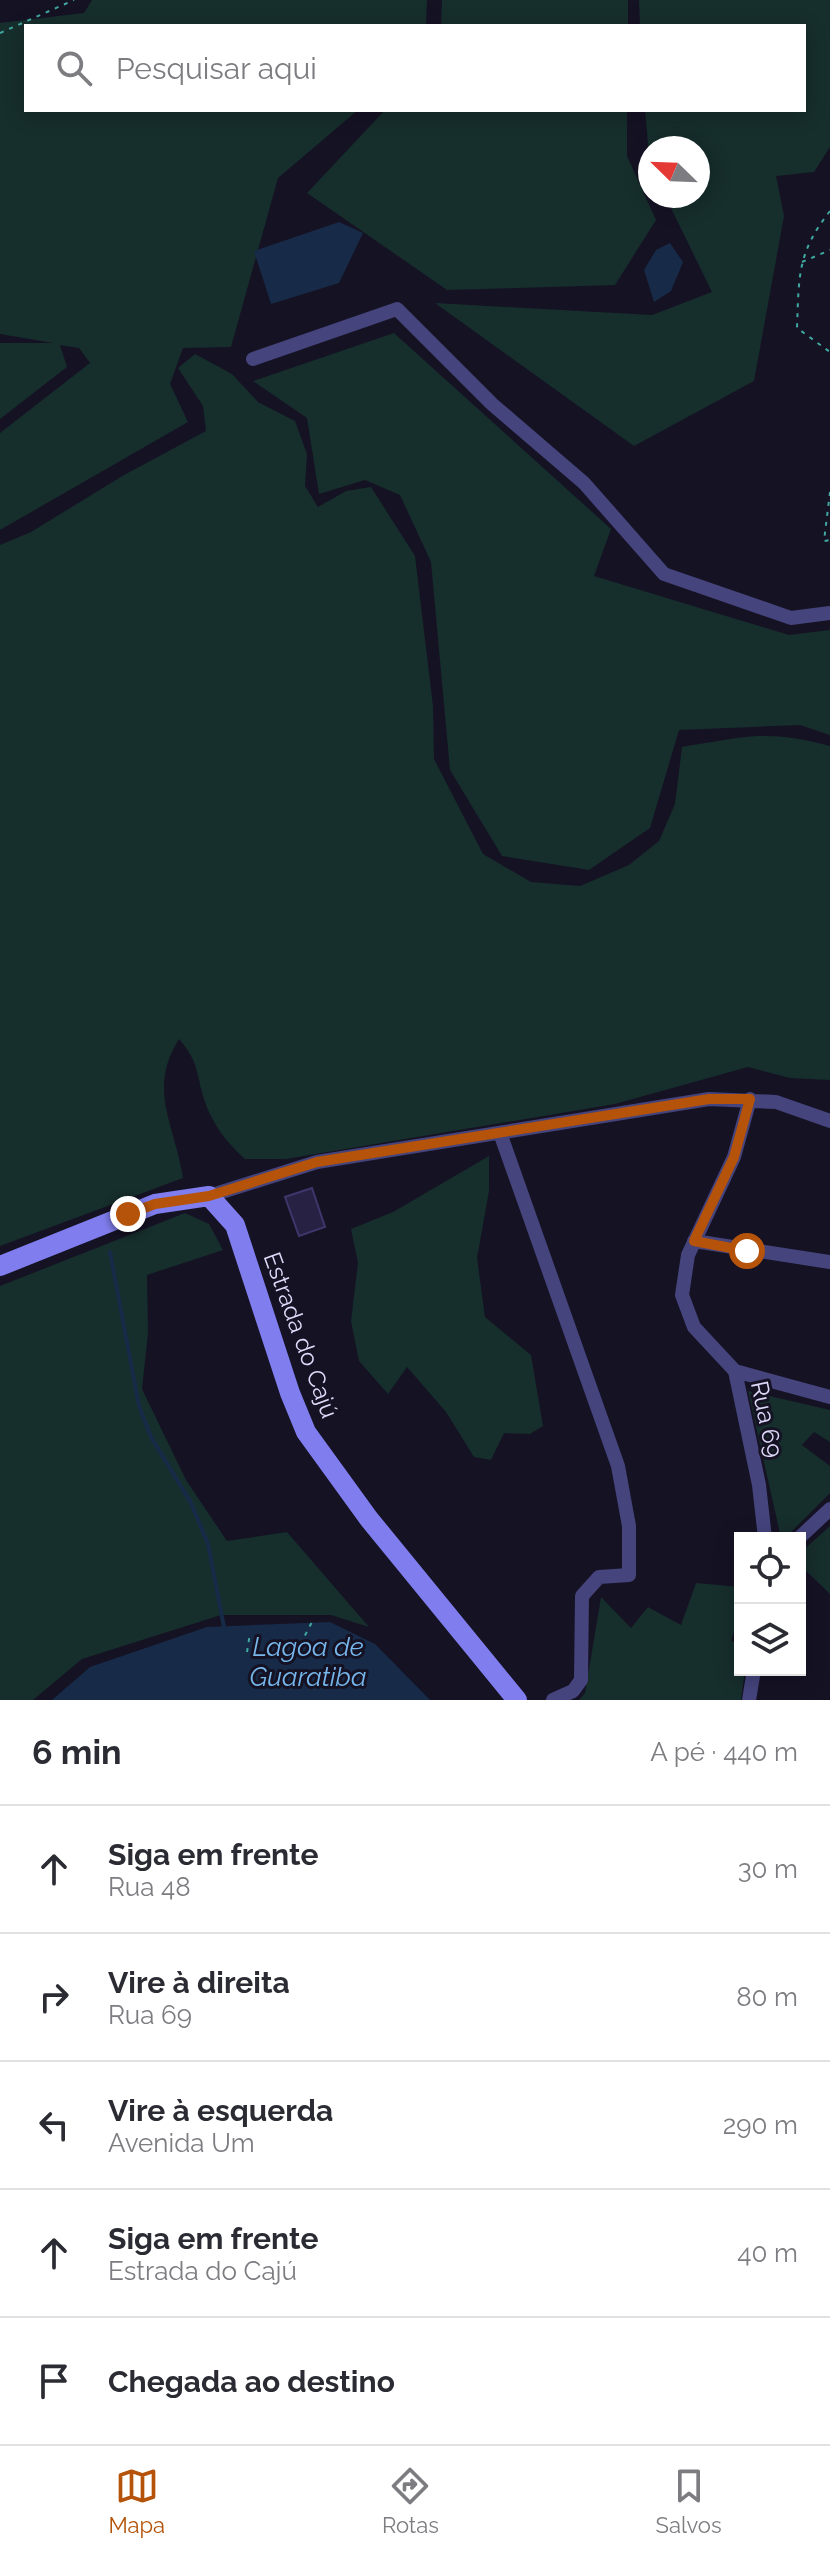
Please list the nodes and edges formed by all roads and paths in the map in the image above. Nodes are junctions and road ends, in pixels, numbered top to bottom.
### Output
1 (74, 0) edge
2 (0, 33) edge
3 (830, 211) edge
4 (830, 250) edge
5 (799, 263) junction
6 (830, 352) edge
7 (253, 359) dead end
8 (830, 492) edge
9 (830, 540) edge
10 (830, 613) edge
11 (750, 1099) junction
12 (830, 1121) edge
13 (500, 1133) junction
14 (209, 1196) junction
15 (694, 1241) junction
16 (830, 1262) edge
17 (0, 1266) edge
18 (735, 1371) junction
19 (830, 1397) edge
20 (830, 1509) edge
21 (764, 1532) edge
22 (805, 1532) edge
23 (312, 1622) dead end
24 (250, 1633) dead end
25 (247, 1652) dead end
26 (291, 1662) dead end
27 (753, 1676) edge
28 (517, 1700) edge
29 (553, 1700) edge
30 (749, 1700) edge

1 - 2 path
3 - 5 path
4 - 5 path
5 - 6 path
7 - 10 street
8 - 9 path
11 - 12 street
11 - 13 street
11 - 15 street, Rua 69
13 - 14 street
13 - 29 street
14 - 17 main road
14 - 28 main road, Estrada do Cajú
15 - 16 street
15 - 18 street, Rua 69
18 - 19 street
18 - 21 street, Rua 69
20 - 22 street
23 - 26 path
24 - 25 path
27 - 30 street

